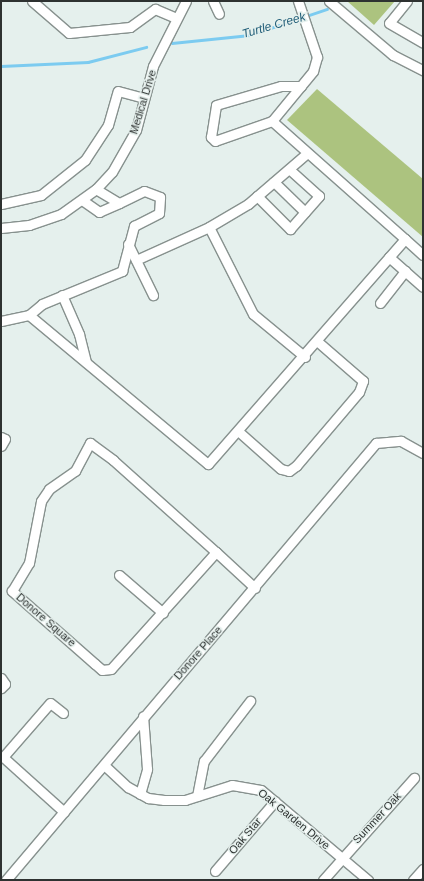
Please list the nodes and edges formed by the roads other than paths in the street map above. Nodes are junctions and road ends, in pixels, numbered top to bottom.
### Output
1 (32, 1) edge
2 (186, 1) edge
3 (213, 1) edge
4 (298, 1) edge
5 (329, 1) edge
6 (407, 1) edge
7 (219, 14) dead end
8 (176, 18) junction
9 (423, 43) edge
10 (423, 70) edge
11 (301, 86) junction
12 (144, 98) junction
13 (272, 121) junction
14 (308, 153) junction
15 (289, 169) junction
16 (274, 182) junction
17 (96, 189) junction
18 (257, 196) junction
19 (82, 200) junction
20 (119, 203) junction
21 (1, 204) edge
22 (305, 212) junction
23 (209, 227) junction
24 (1, 228) edge
25 (405, 239) junction
26 (128, 244) junction
27 (423, 255) edge
28 (389, 257) junction
29 (136, 260) junction
30 (405, 271) junction
31 (423, 287) edge
32 (62, 295) junction
33 (153, 295) dead end
34 (380, 303) dead end
35 (29, 315) junction
36 (1, 321) edge
37 (318, 342) junction
38 (305, 356) junction
39 (86, 362) junction
40 (238, 432) junction
41 (1, 437) edge
42 (1, 446) edge
43 (423, 453) edge
44 (216, 552) junction
45 (119, 575) dead end
46 (256, 588) junction
47 (163, 613) junction
48 (1, 678) edge
49 (1, 688) edge
50 (250, 701) dead end
51 (64, 713) dead end
52 (143, 716) junction
53 (2, 758) edge
54 (104, 765) junction
55 (414, 778) dead end
56 (140, 794) junction
57 (197, 796) junction
58 (275, 801) junction
59 (64, 812) junction
60 (341, 857) junction
61 (423, 869) edge
62 (215, 872) dead end
63 (1, 876) edge
64 (5, 880) edge
65 (323, 880) edge
66 (368, 880) edge
67 (412, 880) edge

1 - 8 street
2 - 8 street, Medical Drive
3 - 7 street
4 - 11 street
5 - 10 street
6 - 9 street
8 - 12 street, Medical Drive
11 - 13 street
11 - 13 street
12 - 17 street, Medical Drive
12 - 21 street
13 - 14 street
14 - 15 street
14 - 25 street
15 - 16 street
15 - 22 street
16 - 18 street
16 - 22 street
17 - 19 street, Medical Drive
17 - 20 street
18 - 22 street
18 - 23 street
19 - 20 street
19 - 24 street, Medical Drive
20 - 26 street
23 - 29 street
23 - 38 street
25 - 27 street
25 - 28 street
26 - 29 street
26 - 32 street
28 - 30 street
28 - 37 street
29 - 33 street
30 - 31 street
30 - 34 street
32 - 35 street
32 - 39 street
35 - 36 street
35 - 39 street
37 - 38 street
37 - 40 street
38 - 40 street
39 - 40 street
41 - 42 street
43 - 46 street, Donore Place
44 - 46 street, Donore Square
44 - 47 street, Donore Square
44 - 47 street, Donore Square
45 - 47 street
46 - 52 street, Donore Place
48 - 49 street
50 - 57 street
51 - 53 street
52 - 54 street, Donore Place
52 - 56 street
53 - 59 street
54 - 56 street, Oak Garden Drive
54 - 59 street, Donore Place
55 - 60 street, Summer Oak
56 - 57 street, Oak Garden Drive
57 - 58 street, Oak Garden Drive
58 - 60 street, Oak Garden Drive
58 - 62 street, Oak Star
59 - 64 street, Donore Place
60 - 65 street, Summer Oak
60 - 66 street, Oak Garden Drive
61 - 67 street
63 - 64 street

